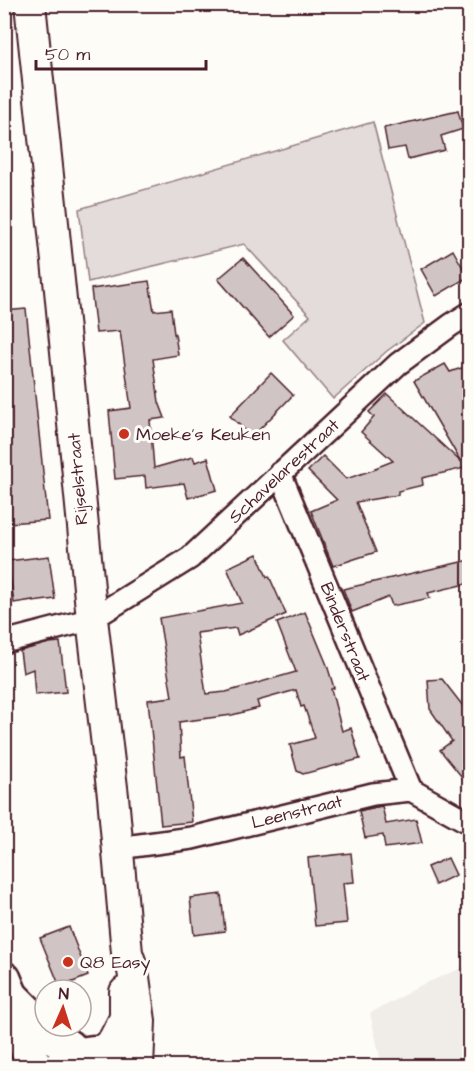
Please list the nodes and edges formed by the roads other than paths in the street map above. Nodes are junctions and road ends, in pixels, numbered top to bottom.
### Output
1 (30, 4) edge
2 (470, 314) edge
3 (280, 473) junction
4 (92, 619) junction
5 (4, 642) edge
6 (411, 790) junction
7 (470, 823) edge
8 (118, 848) junction
9 (127, 953) junction
10 (8, 987) edge
11 (81, 1058) edge
12 (35, 1066) edge
13 (135, 1066) edge

1 - 4 street, Rijselstraat
2 - 3 street, Schavelarestraat
3 - 4 street, Schavelarestraat
3 - 6 street, Binderstraat
4 - 5 street, Schavelarestraat
4 - 8 street, Rijselstraat
6 - 7 street
6 - 8 street, Leenstraat
8 - 9 street, Rijselstraat
9 - 11 street, Rijselstraat
9 - 13 street, Rijselstraat
10 - 11 main road
10 - 12 main road
11 - 13 main road

